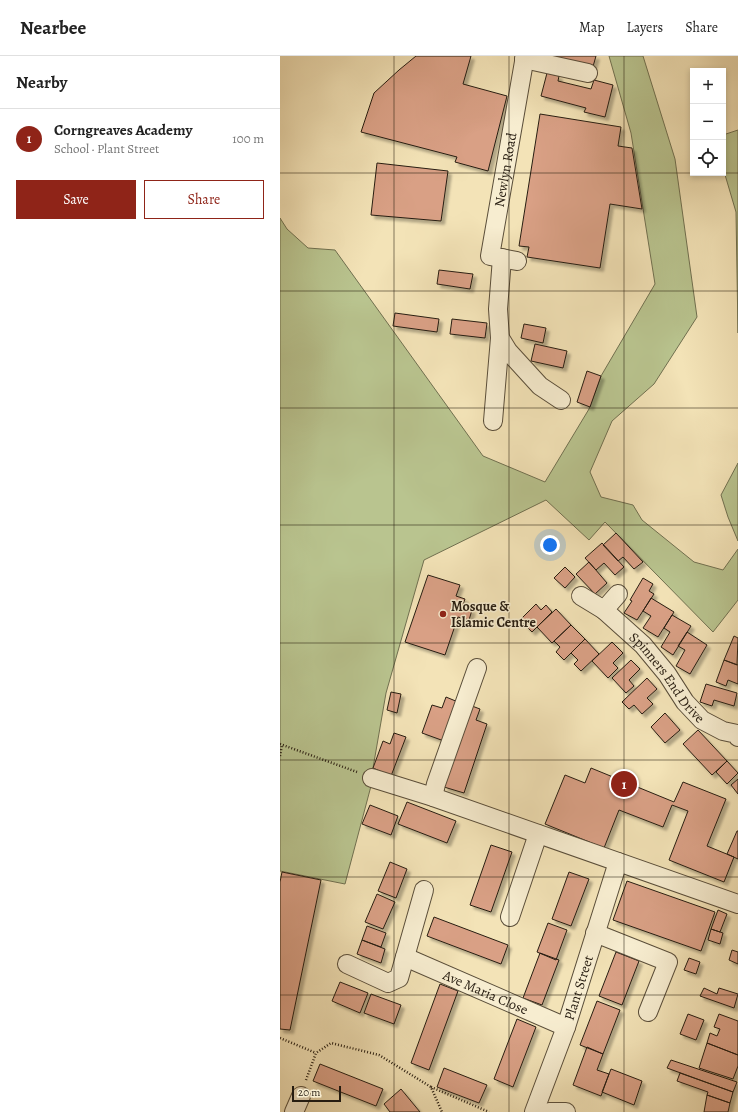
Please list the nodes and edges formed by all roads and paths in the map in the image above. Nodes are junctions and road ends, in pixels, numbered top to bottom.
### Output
1 (524, 58) edge
2 (588, 73) dead end
3 (500, 338) junction
4 (561, 400) dead end
5 (493, 421) dead end
6 (618, 594) dead end
7 (581, 596) dead end
8 (604, 610) junction
9 (477, 668) dead end
10 (738, 734) edge
11 (281, 744) edge
12 (280, 756) edge
13 (372, 778) joint
14 (433, 797) junction
15 (538, 834) junction
16 (618, 862) junction
17 (424, 890) dead end
18 (738, 904) edge
19 (510, 917) dead end
20 (595, 933) junction
21 (405, 957) junction
22 (347, 964) dead end
23 (648, 1012) dead end
24 (566, 1026) junction
25 (280, 1038) edge
26 (316, 1053) junction
27 (430, 1087) junction
28 (300, 1107) edge
29 (442, 1112) edge
30 (489, 1112) edge
31 (534, 1112) edge
32 (550, 1112) edge
33 (566, 1112) edge

1 - 2 street
1 - 3 street, Newlyn Road
3 - 4 street
3 - 5 street
6 - 8 street
7 - 8 street, Spinners End Drive
8 - 10 street, Spinners End Drive
9 - 14 street
11 - 12 path
11 - 13 path
13 - 14 street
14 - 15 street
15 - 16 street
15 - 19 street
16 - 18 street
16 - 20 street, Plant Street
17 - 21 street
20 - 23 street
20 - 24 street, Plant Street
21 - 22 street
21 - 24 street, Ave Maria Close
24 - 31 street, Plant Street
25 - 26 path
26 - 27 path
26 - 28 path
27 - 29 path
27 - 30 path
32 - 33 street

